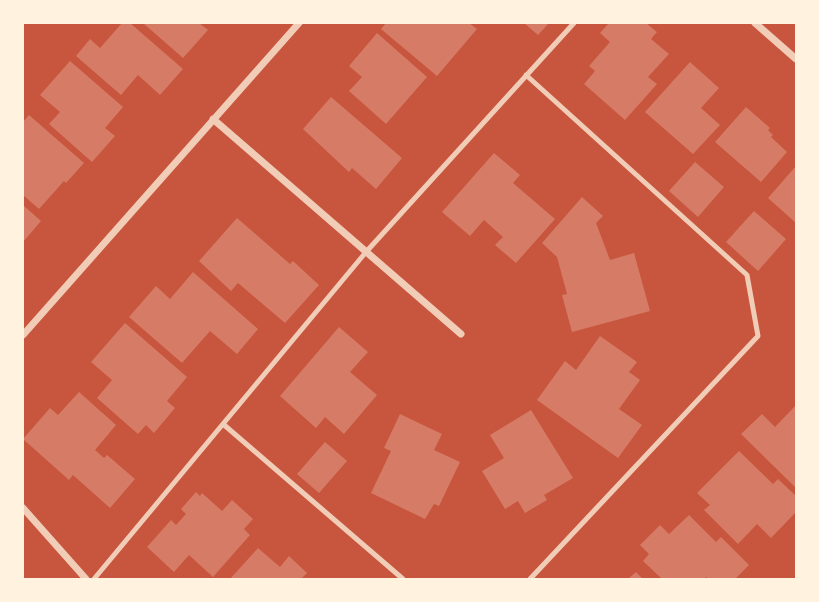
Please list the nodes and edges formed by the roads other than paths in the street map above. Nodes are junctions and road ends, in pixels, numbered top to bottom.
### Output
1 (299, 23) edge
2 (574, 23) edge
3 (755, 23) edge
4 (796, 59) edge
5 (526, 75) junction
6 (214, 119) junction
7 (366, 252) junction
8 (460, 334) dead end
9 (23, 335) edge
10 (223, 424) junction
11 (23, 508) edge
12 (86, 579) edge
13 (94, 579) edge
14 (403, 579) edge
15 (530, 579) edge

1 - 6 street
2 - 5 lane
3 - 4 street
5 - 7 lane
5 - 15 lane
6 - 7 street
6 - 9 street
7 - 8 street
7 - 10 lane
10 - 13 lane
10 - 14 lane
11 - 12 street

